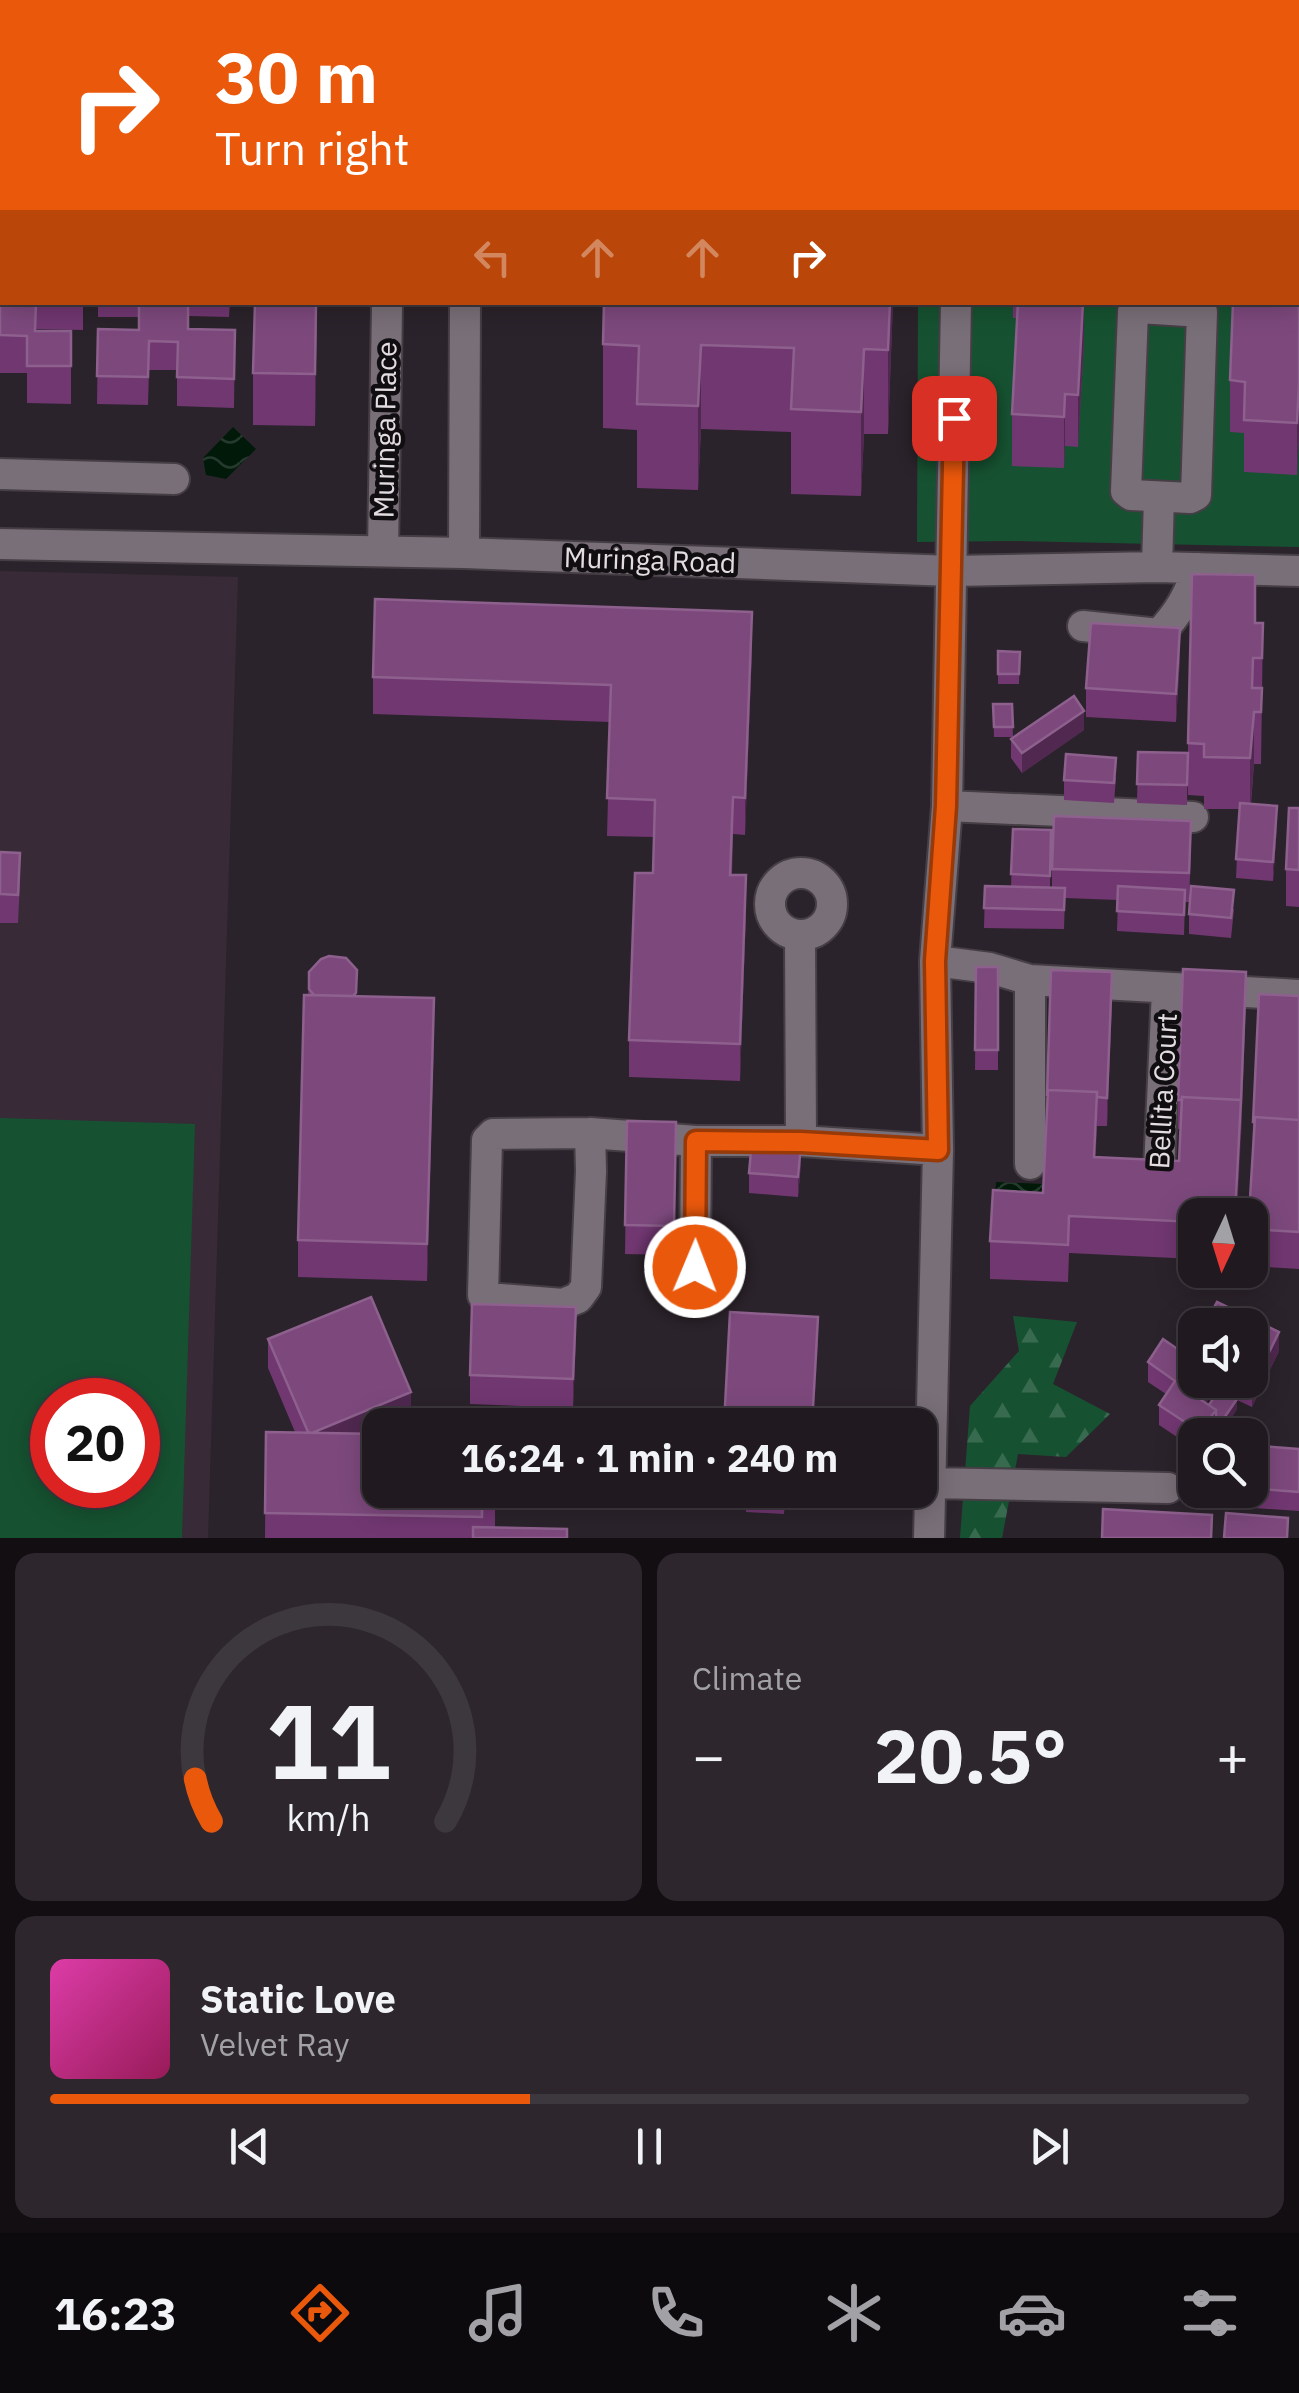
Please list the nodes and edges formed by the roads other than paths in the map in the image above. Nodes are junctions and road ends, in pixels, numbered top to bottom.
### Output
1 (465, 305) edge
2 (956, 305) edge
3 (387, 308) dead end
4 (0, 474) edge
5 (174, 479) dead end
6 (1159, 497) junction
7 (0, 544) edge
8 (382, 551) junction
9 (464, 553) junction
10 (1157, 554) junction
11 (1198, 568) junction
12 (952, 571) junction
13 (1299, 571) edge
14 (1083, 626) dead end
15 (946, 806) junction
16 (1193, 817) edge
17 (800, 935) dead end
18 (935, 961) junction
19 (1030, 980) junction
20 (1167, 990) junction
21 (1299, 995) edge
22 (590, 1133) junction
23 (696, 1141) junction
24 (801, 1142) junction
25 (938, 1150) junction
26 (1030, 1164) dead end
27 (1158, 1192) edge
28 (695, 1267) dead end
29 (932, 1408) edge
30 (937, 1484) edge
31 (1168, 1488) dead end
32 (930, 1508) edge
33 (929, 1538) edge

1 - 9 street
2 - 12 street
3 - 8 street, Muringa Place
4 - 5 street
6 - 6 street
6 - 10 street
7 - 8 street, Muringa Road
8 - 9 street, Muringa Road
9 - 12 street, Muringa Road
10 - 11 street, Muringa Road
10 - 12 street, Muringa Road
11 - 13 street, Muringa Road
11 - 14 street
12 - 15 street
15 - 16 street
15 - 18 street
17 - 24 street
18 - 19 street, Bellita Court
18 - 25 street
19 - 20 street, Bellita Court
19 - 26 street
20 - 21 street, Bellita Court
20 - 27 street, Bellita Court
22 - 22 street
22 - 23 street
23 - 24 street
23 - 28 street
24 - 25 street
25 - 29 street
30 - 31 street
32 - 33 street

